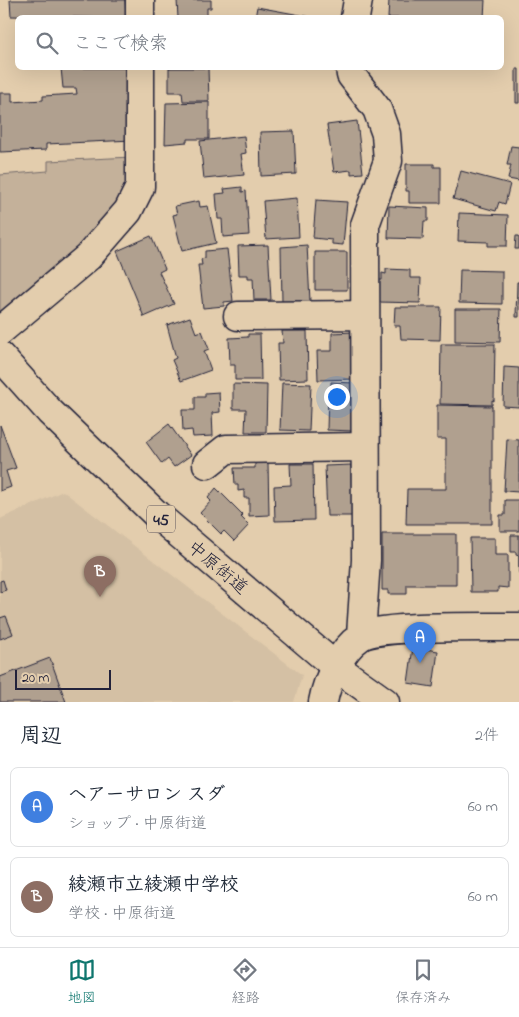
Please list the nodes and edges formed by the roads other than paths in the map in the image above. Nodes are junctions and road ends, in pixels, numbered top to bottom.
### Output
1 (140, 0) edge
2 (358, 0) edge
3 (140, 15) edge
4 (356, 15) edge
5 (140, 70) edge
6 (350, 70) edge
7 (363, 315) junction
8 (238, 316) dead end
9 (0, 331) edge
10 (0, 356) edge
11 (365, 447) junction
12 (207, 464) dead end
13 (519, 627) edge
14 (361, 635) junction
15 (336, 667) junction
16 (323, 702) edge
17 (385, 702) edge

1 - 3 street
2 - 4 street
5 - 9 street
6 - 7 street
7 - 8 street
7 - 11 street
10 - 15 street, 中原街道 / 45
11 - 12 street
11 - 14 street
13 - 14 street
14 - 15 street
15 - 16 street
15 - 17 street, 中原街道 / 45

